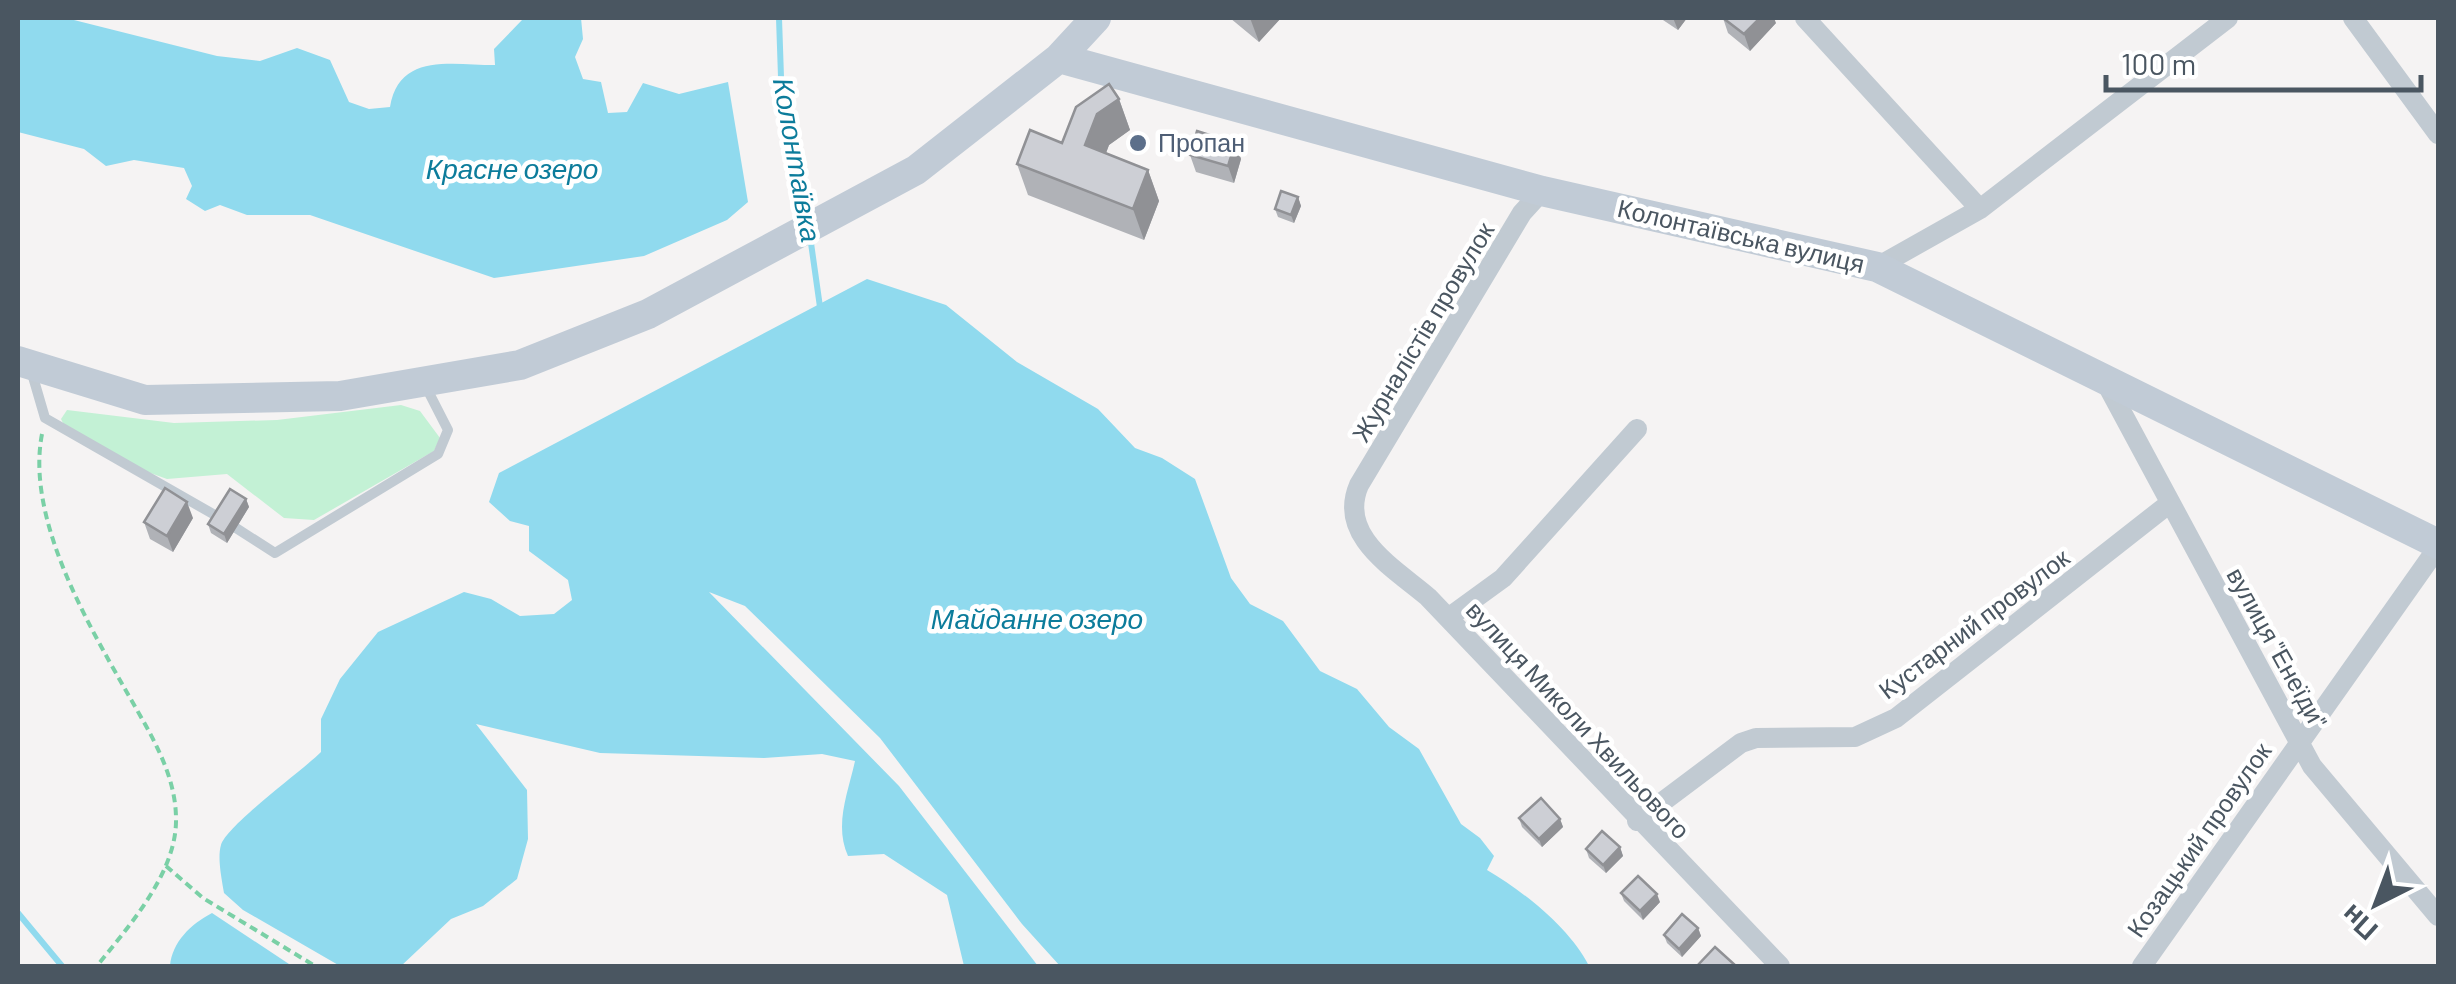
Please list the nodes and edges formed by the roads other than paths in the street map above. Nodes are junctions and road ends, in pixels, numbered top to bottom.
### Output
1 (1096, 18) edge
2 (1805, 18) edge
3 (2228, 18) edge
4 (2352, 18) edge
5 (1059, 58) junction
6 (2438, 134) edge
7 (1542, 191) junction
8 (1980, 209) junction
9 (1877, 267) junction
10 (24, 362) edge
11 (2105, 381) junction
12 (425, 385) junction
13 (1637, 429) dead end
14 (1352, 502) joint
15 (2170, 504) junction
16 (220, 518) edge
17 (236, 528) edge
18 (2438, 545) edge
19 (1448, 618) junction
20 (2300, 738) junction
21 (1638, 821) junction
22 (2438, 916) edge
23 (1780, 966) edge
24 (2142, 966) edge

1 - 5 street
2 - 8 street
3 - 8 street
4 - 6 street
5 - 7 street, Колонтаївська вулиця
5 - 12 street
7 - 9 street, Колонтаївська вулиця
7 - 14 street, Журналістів провулок
8 - 9 street
9 - 11 street, Колонтаївська вулиця
10 - 12 street
10 - 16 lane
11 - 15 street, вулиця "Енеїди"
11 - 18 street, Колонтаївська вулиця
12 - 17 lane
13 - 19 street
14 - 19 street, вулиця Миколи Хвильового
15 - 20 street, вулиця "Енеїди"
15 - 21 street, Кустарний провулок
18 - 20 street, Козацький провулок
19 - 21 street, вулиця Миколи Хвильового
20 - 22 street, вулиця "Енеїди"
20 - 24 street, Козацький провулок
21 - 23 street, вулиця Миколи Хвильового

